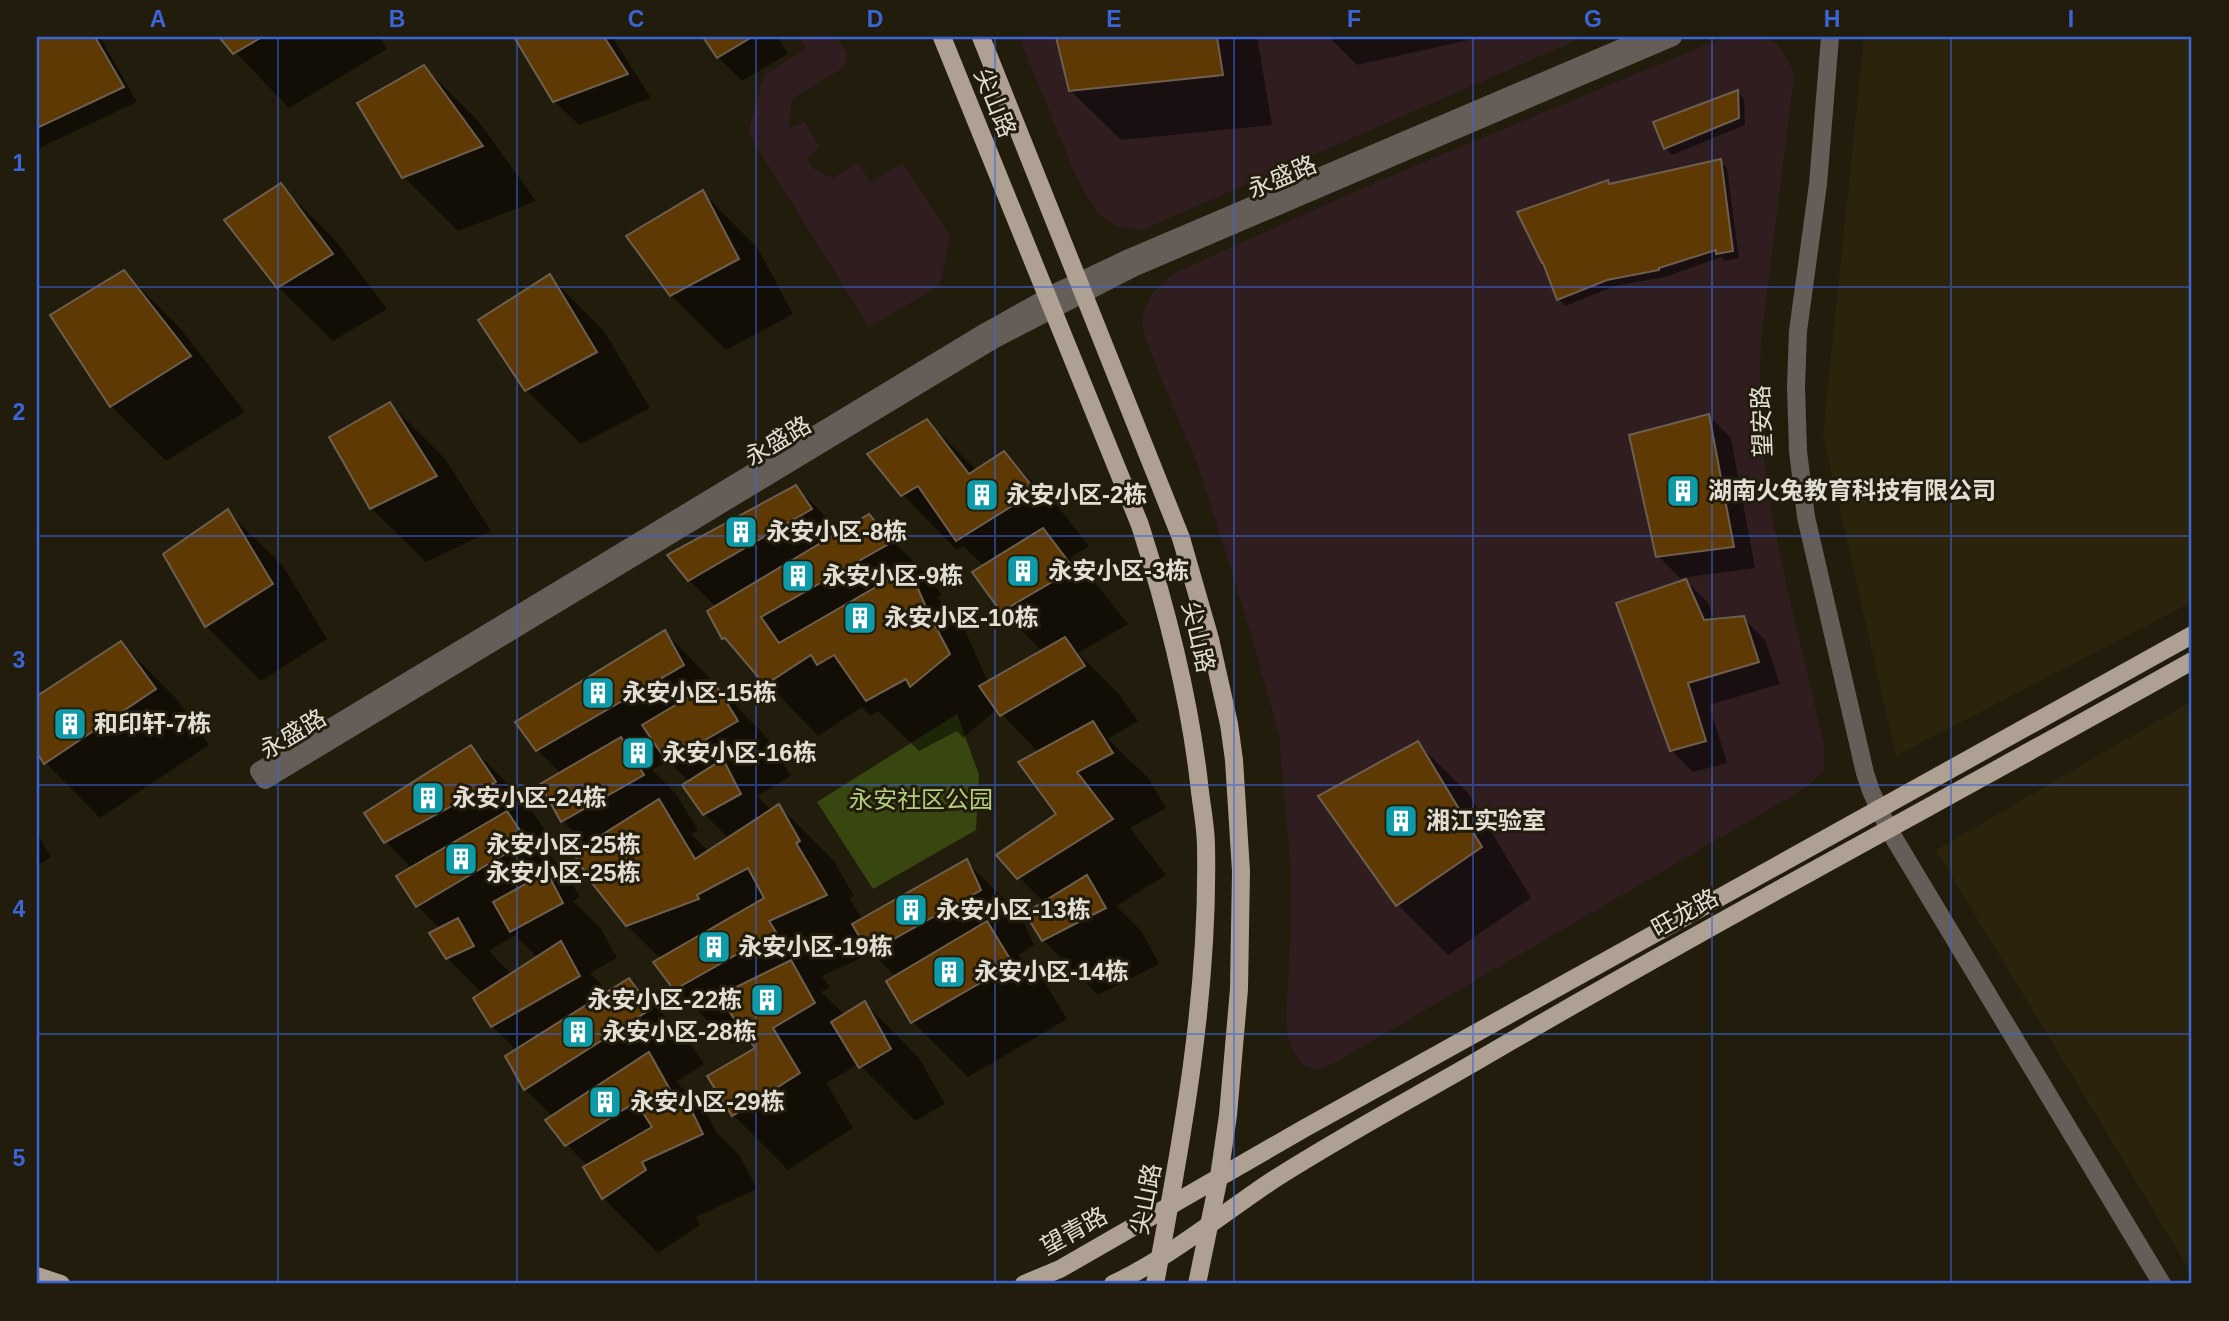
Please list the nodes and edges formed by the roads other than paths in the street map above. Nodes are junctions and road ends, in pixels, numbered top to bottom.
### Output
1 (942, 37) edge
2 (981, 37) edge
3 (1647, 37) edge
4 (1673, 37) edge
5 (1819, 37) edge
6 (1830, 37) edge
7 (1081, 287) junction
8 (1049, 303) junction
9 (2192, 635) edge
10 (2192, 661) edge
11 (1874, 813) junction
12 (1884, 833) junction
13 (1219, 1177) junction
14 (1170, 1206) junction
15 (1210, 1224) junction
16 (1160, 1259) junction
17 (37, 1276) edge
18 (61, 1284) edge
19 (1024, 1284) edge
20 (1113, 1284) edge
21 (1155, 1284) edge
22 (1197, 1284) edge
23 (2162, 1284) edge

1 - 8 main road, 尖山路
2 - 7 main road, 尖山路
3 - 7 street, 永盛路
4 - 7 street, 永盛路
5 - 11 street, 望安路
6 - 11 street, 望安路
7 - 8 street, 永盛路
7 - 13 main road, 尖山路
8 - 8 street, 永盛路
8 - 14 main road, 尖山路
9 - 11 main road, 旺龙路
10 - 12 main road, 旺龙路
11 - 12 street, 望安路
11 - 13 main road, 旺龙路
12 - 15 main road, 旺龙路
12 - 23 street, 望安路
13 - 14 main road, 望青路
13 - 15 main road, 尖山路
14 - 16 main road, 尖山路
14 - 19 main road, 望青路
15 - 16 main road
15 - 22 main road, 尖山路
16 - 20 main road
16 - 21 main road, 尖山路
17 - 18 main road

